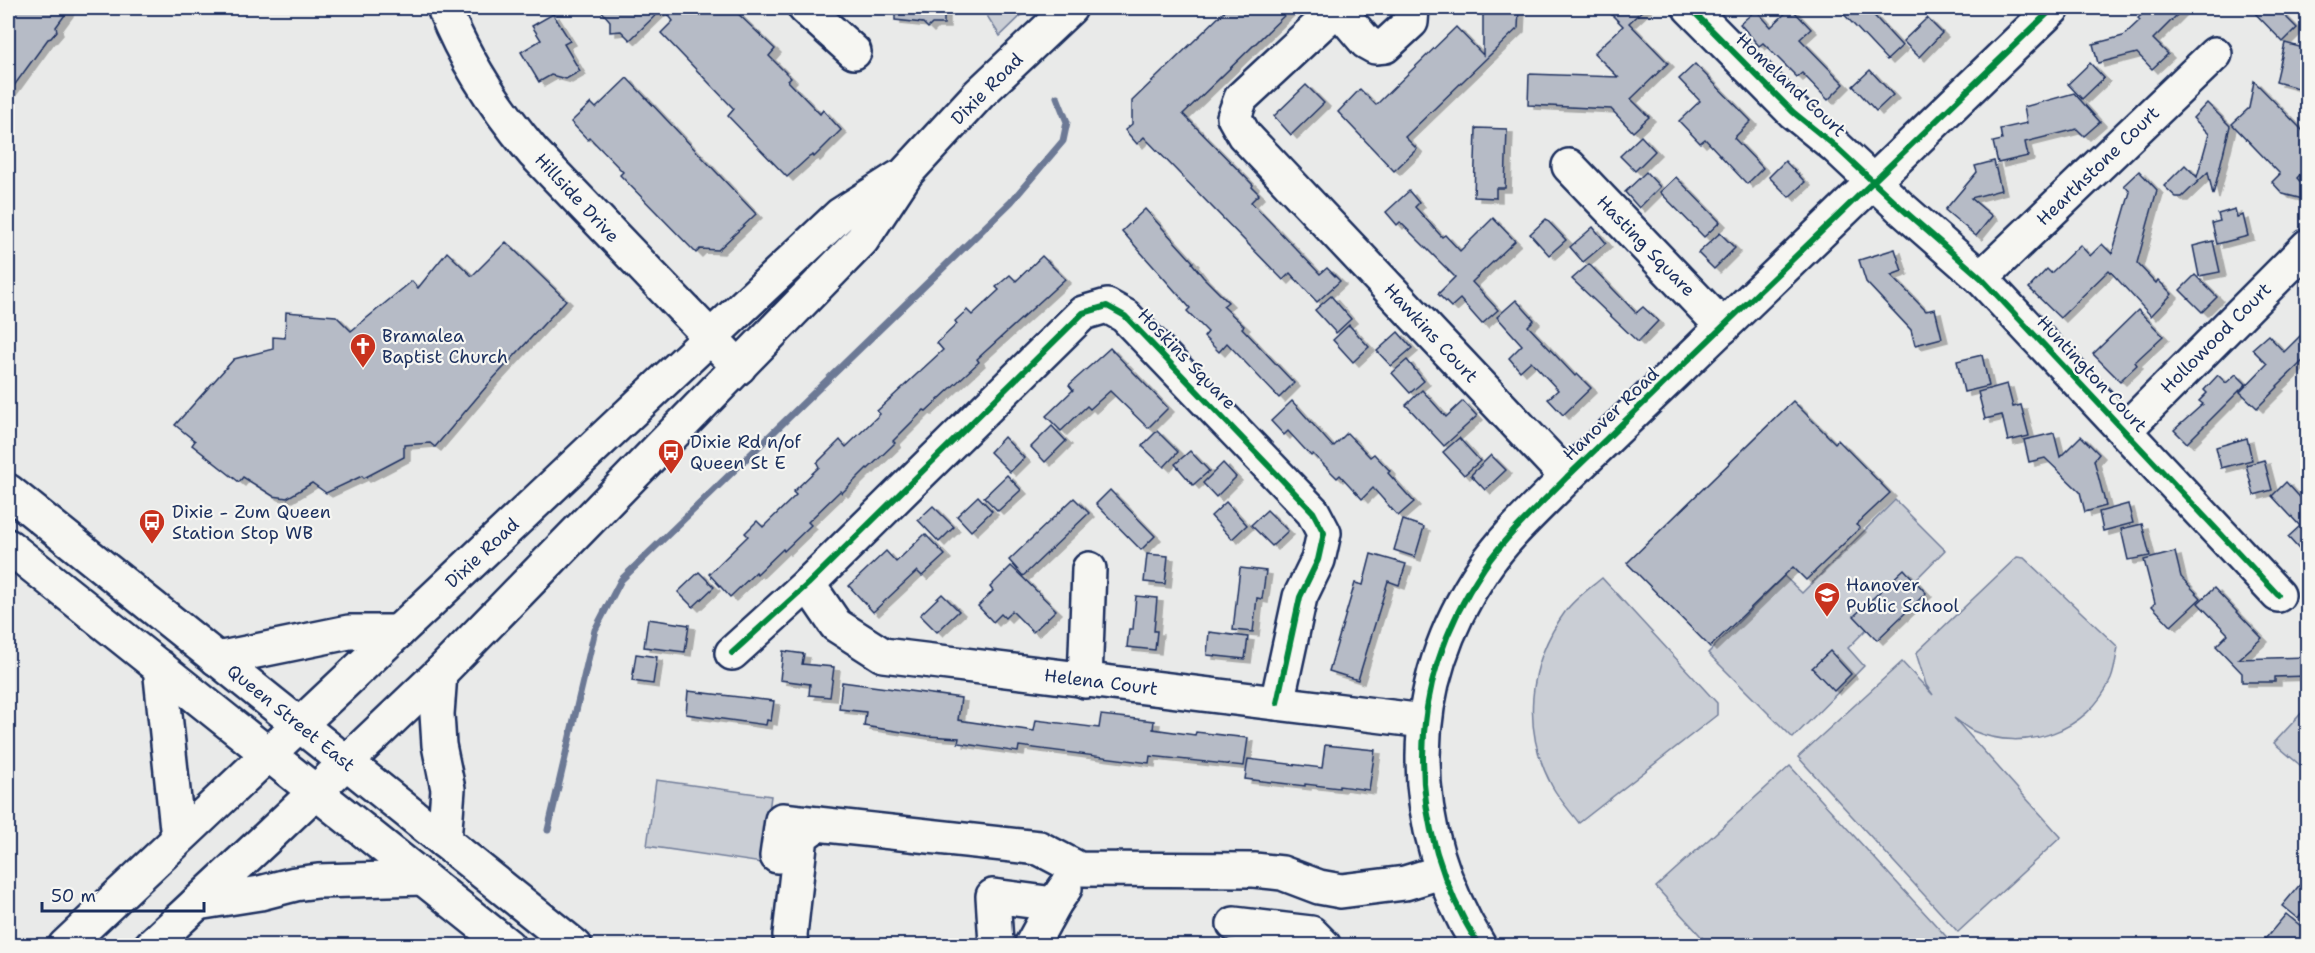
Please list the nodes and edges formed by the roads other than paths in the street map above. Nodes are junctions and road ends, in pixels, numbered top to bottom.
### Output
1 (444, 8) edge
2 (805, 8) edge
3 (1070, 8) edge
4 (1338, 8) edge
5 (1413, 8) edge
6 (1690, 8) edge
7 (2053, 8) edge
8 (854, 52) dead end
9 (2215, 54) dead end
10 (1569, 166) dead end
11 (907, 172) junction
12 (1874, 182) junction
13 (2307, 246) edge
14 (1981, 278) junction
15 (1723, 327) junction
16 (710, 337) junction
17 (739, 367) junction
18 (2125, 430) junction
19 (1567, 477) junction
20 (8, 491) edge
21 (8, 546) edge
22 (1089, 569) dead end
23 (807, 584) junction
24 (2278, 595) dead end
25 (398, 632) junction
26 (732, 653) dead end
27 (217, 659) junction
28 (160, 667) junction
29 (440, 673) junction
30 (1085, 681) junction
31 (1277, 703) junction
32 (1424, 721) junction
33 (299, 725) junction
34 (268, 754) junction
35 (346, 763) junction
36 (316, 792) junction
37 (817, 824) junction
38 (178, 838) junction
39 (444, 841) junction
40 (777, 856) dead end
41 (1079, 869) junction
42 (1441, 872) junction
43 (423, 878) junction
44 (197, 903) junction
45 (1054, 904) junction
46 (1234, 924) dead end
47 (65, 945) edge
48 (151, 945) edge
49 (508, 945) edge
50 (575, 945) edge
51 (791, 945) edge
52 (999, 945) edge
53 (1031, 945) edge
54 (1324, 945) edge
55 (1479, 945) edge

1 - 16 street, Hillside Drive
2 - 8 street
3 - 11 street, Dixie Road
4 - 5 street
4 - 19 street, Hawkins Court
6 - 12 street, Homeland Court
7 - 12 street, Hanover Road
9 - 14 street, Hearthstone Court
10 - 15 street, Hasting Square
11 - 16 street, Dixie Road
11 - 17 street, Dixie Road
12 - 14 street, Huntington Court
12 - 15 street, Hanover Road
13 - 18 street, Hollowood Court
14 - 18 street, Huntington Court
15 - 19 street, Hanover Road
16 - 17 street, Hillside Drive
16 - 25 street, Dixie Road
17 - 29 street, Dixie Road
18 - 24 street, Huntington Court
19 - 32 street, Hanover Road
20 - 27 street, Queen Street East
21 - 28 street
22 - 30 street
23 - 26 street
23 - 30 street, Helena Court
23 - 31 street, Hoskins Square
25 - 27 street
25 - 33 street, Dixie Road
27 - 33 street, Queen Street East
28 - 34 street
28 - 38 street
29 - 35 street, Dixie Road
29 - 39 street
30 - 31 street, Helena Court
31 - 32 street, Helena Court
32 - 42 street, Hanover Road
33 - 34 street, Dixie Road
33 - 35 street, Queen Street East
34 - 36 street
34 - 38 street, Dixie Road
35 - 36 street, Dixie Road
35 - 39 street, Queen Street East
36 - 43 street
36 - 44 street, Dixie Road
37 - 40 street
37 - 41 street
37 - 51 street
38 - 47 street, Dixie Road
39 - 50 street, Queen Street East
41 - 42 street
41 - 45 street
42 - 55 street, Hanover Road
43 - 44 street
43 - 49 street
44 - 48 street, Dixie Road
45 - 52 street
45 - 53 street
46 - 54 street

